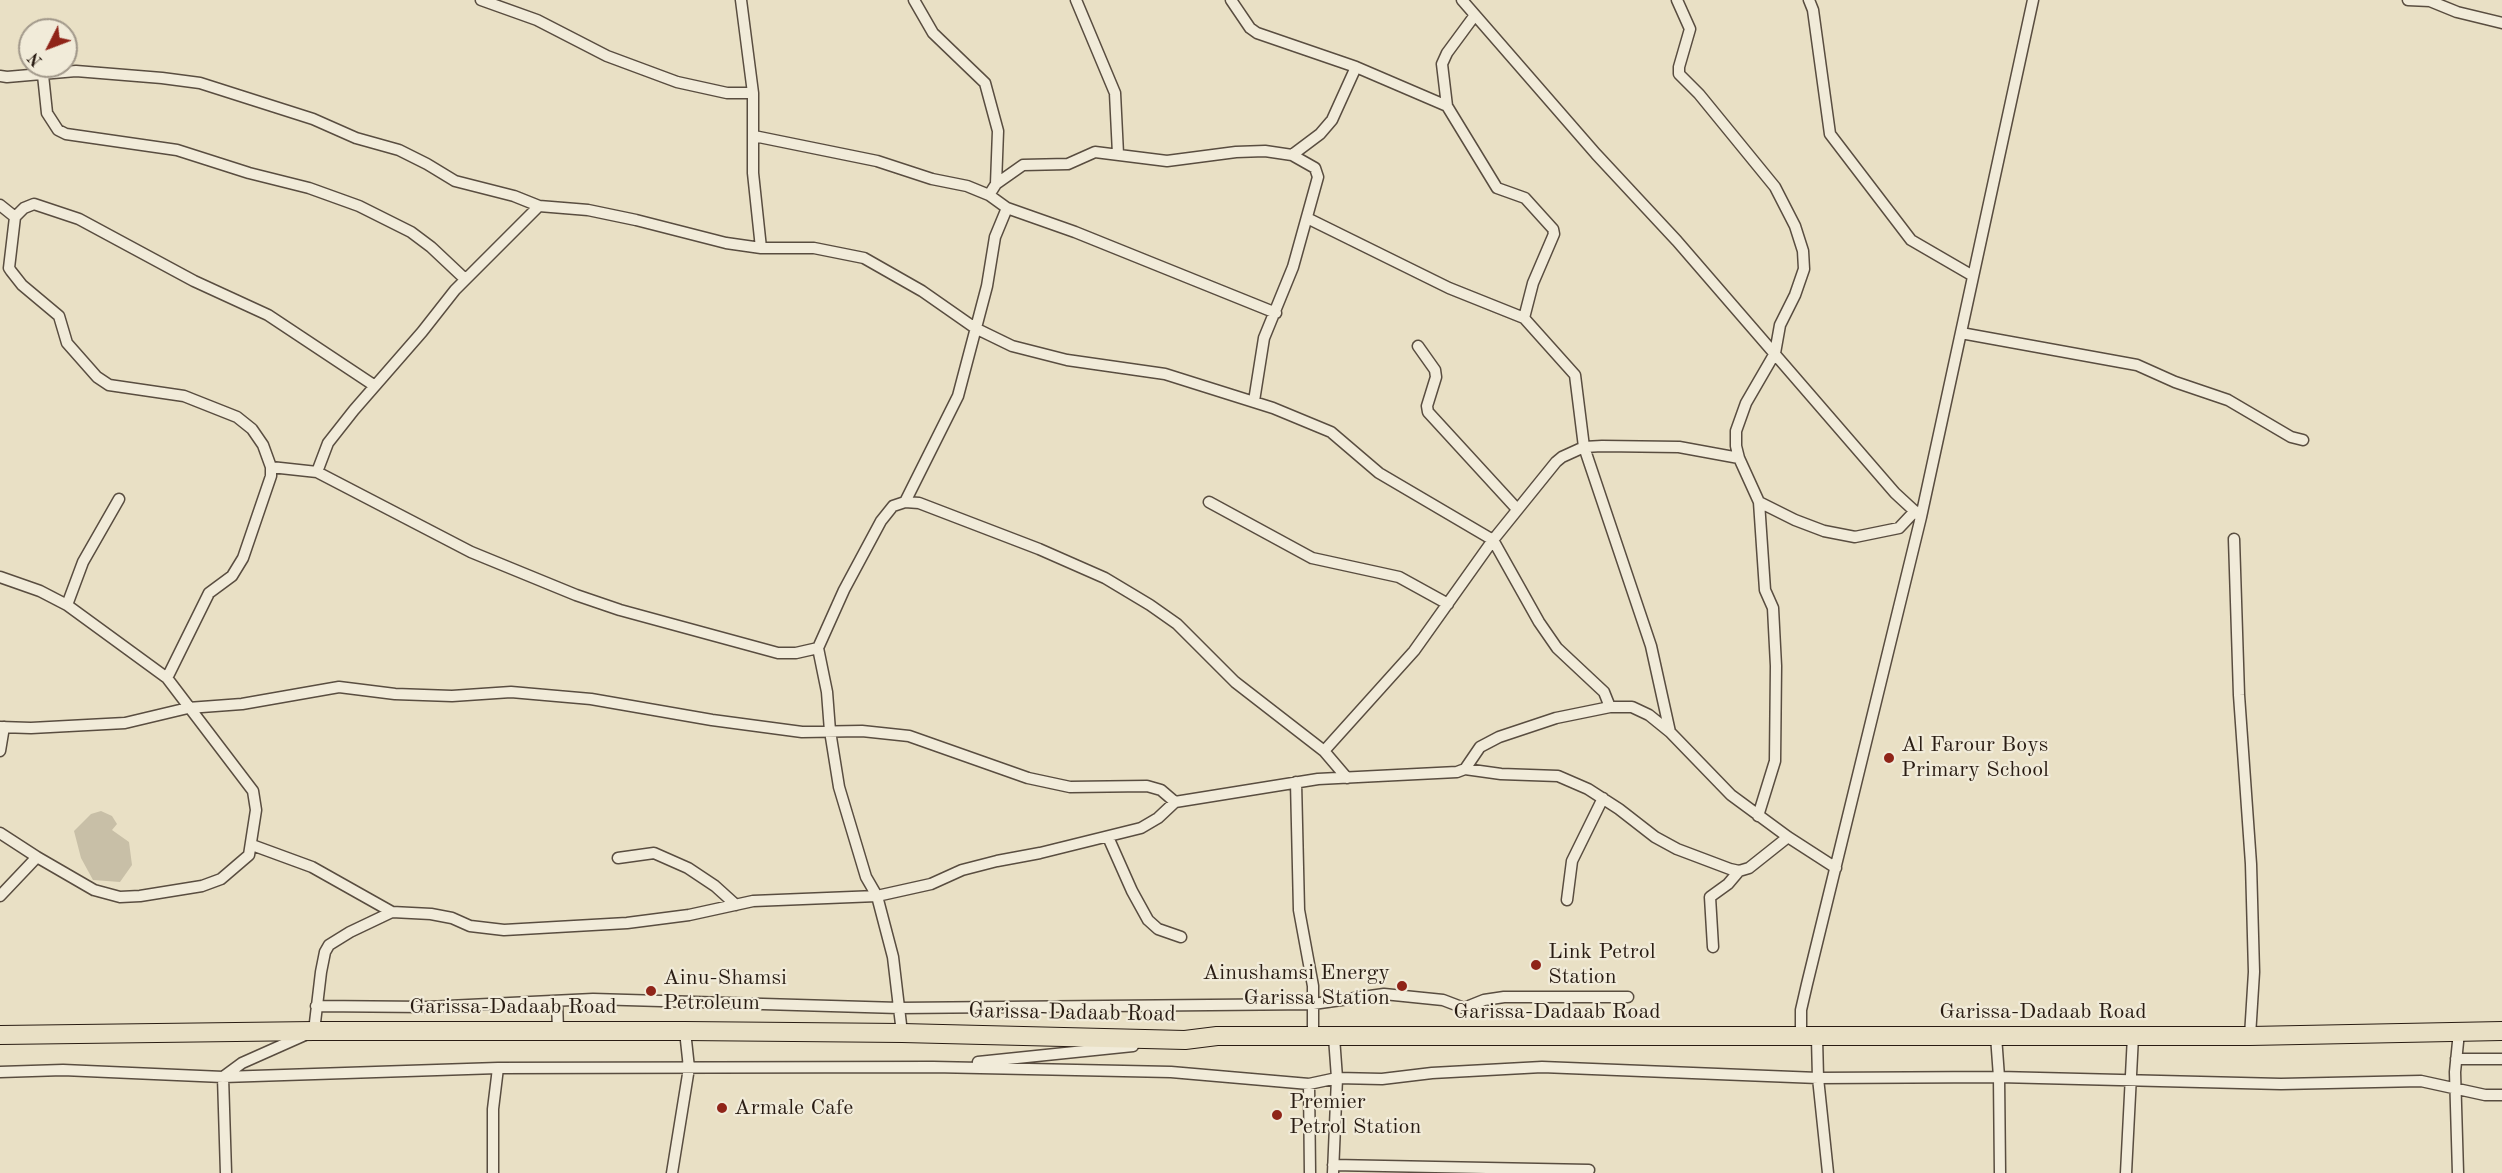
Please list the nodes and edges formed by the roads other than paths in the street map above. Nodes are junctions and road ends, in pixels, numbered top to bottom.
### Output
1 (481, 0) edge
2 (741, 0) edge
3 (914, 0) edge
4 (1076, 0) edge
5 (1231, 0) edge
6 (1462, 0) edge
7 (1677, 0) edge
8 (1809, 0) edge
9 (2033, 0) edge
10 (2408, 0) edge
11 (1475, 15) junction
12 (2502, 23) edge
13 (1356, 67) junction
14 (78, 71) edge
15 (18, 77) edge
16 (43, 78) edge
17 (2, 79) edge
18 (753, 93) junction
19 (1446, 106) junction
20 (754, 136) junction
21 (1118, 154) junction
22 (1292, 155) junction
23 (996, 184) junction
24 (989, 195) junction
25 (0, 205) edge
26 (539, 206) junction
27 (1007, 208) junction
28 (15, 217) junction
29 (1307, 218) junction
30 (761, 248) junction
31 (1973, 276) junction
32 (465, 279) junction
33 (1276, 313) junction
34 (1524, 318) junction
35 (975, 328) junction
36 (1961, 333) junction
37 (1418, 346) dead end
38 (1775, 353) junction
39 (375, 386) junction
40 (1254, 401) junction
41 (2303, 440) dead end
42 (1584, 447) junction
43 (1739, 458) junction
44 (271, 468) junction
45 (317, 472) junction
46 (119, 499) dead end
47 (906, 502) junction
48 (1209, 502) dead end
49 (1759, 502) junction
50 (1518, 509) junction
51 (1918, 514) junction
52 (2234, 539) dead end
53 (1493, 540) junction
54 (0, 577) edge
55 (1448, 604) junction
56 (67, 605) junction
57 (818, 648) junction
58 (167, 678) junction
59 (1610, 707) junction
60 (188, 708) junction
61 (2, 727) edge
62 (830, 731) junction
63 (1670, 732) junction
64 (0, 751) edge
65 (1324, 751) junction
66 (1465, 769) junction
67 (1347, 778) junction
68 (1296, 782) junction
69 (1603, 798) junction
70 (1175, 802) junction
71 (1758, 816) junction
72 (0, 833) edge
73 (1107, 837) junction
74 (1788, 837) junction
75 (252, 845) junction
76 (36, 857) junction
77 (618, 858) dead end
78 (1836, 868) junction
79 (1739, 871) junction
80 (877, 896) junction
81 (0, 897) edge
82 (1567, 900) dead end
83 (736, 905) junction
84 (392, 912) junction
85 (1181, 936) dead end
86 (1713, 947) dead end
87 (1628, 997) dead end
88 (556, 1001) junction
89 (1313, 1004) junction
90 (316, 1006) junction
91 (899, 1008) junction
92 (314, 1030) junction
93 (558, 1031) junction
94 (685, 1031) junction
95 (2502, 1031) edge
96 (2458, 1032) junction
97 (902, 1033) junction
98 (0, 1035) edge
99 (1996, 1036) junction
100 (2133, 1036) junction
101 (2250, 1036) junction
102 (1313, 1037) junction
103 (1334, 1037) junction
104 (1809, 1038) junction
105 (1185, 1040) junction
106 (2456, 1059) junction
107 (2502, 1059) edge
108 (933, 1067) junction
109 (498, 1068) junction
110 (689, 1068) junction
111 (0, 1072) edge
112 (223, 1077) junction
113 (1818, 1077) junction
114 (1999, 1077) junction
115 (1337, 1078) junction
116 (2132, 1081) junction
117 (1309, 1084) junction
118 (2457, 1087) junction
119 (2502, 1095) edge
120 (1333, 1169) edge
121 (1589, 1170) dead end
122 (226, 1173) edge
123 (493, 1173) edge
124 (672, 1173) edge
125 (1310, 1173) edge
126 (1828, 1173) edge
127 (2000, 1173) edge
128 (2126, 1173) edge
129 (2458, 1173) edge

1 - 18 street
2 - 18 street
3 - 23 street
4 - 21 street
5 - 13 street
6 - 11 street
7 - 38 street
8 - 31 street
9 - 31 street
10 - 12 street
11 - 19 street
11 - 38 street
13 - 19 street
13 - 22 street
14 - 26 street
15 - 17 street
16 - 32 street
18 - 20 street
19 - 34 street
20 - 24 street
20 - 30 street
21 - 22 street
21 - 23 street
22 - 29 street
23 - 24 street
24 - 27 street
25 - 28 street
26 - 30 street
26 - 32 street
27 - 33 street
27 - 35 street
28 - 39 street
28 - 44 street
29 - 33 street
29 - 34 street
30 - 35 street
31 - 36 street
32 - 39 street
33 - 40 street
34 - 42 street
35 - 40 street
35 - 47 street
36 - 41 street
36 - 51 street
37 - 50 street
38 - 43 street
38 - 51 street
39 - 45 street
40 - 53 street
42 - 43 street
42 - 50 street
42 - 63 street
43 - 49 street
44 - 45 street
44 - 58 street
45 - 57 street
46 - 56 street
47 - 57 street
47 - 65 street
48 - 55 street
49 - 51 street
49 - 71 street
50 - 53 street
51 - 78 street
52 - 101 street
53 - 55 street
53 - 59 street
54 - 56 street
55 - 65 street
56 - 58 street
57 - 62 street
58 - 60 street
59 - 63 street
59 - 66 street
60 - 61 street
60 - 62 street
60 - 75 street
61 - 64 street
62 - 70 street
62 - 80 street
63 - 71 street
65 - 67 street
66 - 67 street
66 - 69 street
67 - 68 street
68 - 70 street
68 - 89 street
69 - 79 street
69 - 82 street
70 - 73 street
71 - 74 street
72 - 76 street
73 - 80 street
73 - 85 street
74 - 78 street
74 - 79 street
75 - 76 street
75 - 84 street
76 - 81 street
77 - 83 street
78 - 104 street
79 - 86 street
80 - 83 street
80 - 91 street
83 - 84 street
84 - 90 street
87 - 89 street
88 - 90 street
88 - 91 street
88 - 93 street
89 - 91 street
89 - 102 street
90 - 92 street
91 - 97 street
92 - 93 highway, Garissa-Dadaab Road
92 - 98 highway, Garissa-Dadaab Road
92 - 112 street
93 - 94 highway, Garissa-Dadaab Road
94 - 97 highway, Garissa-Dadaab Road
94 - 110 street
95 - 96 highway, Garissa-Dadaab Road
96 - 101 highway, Garissa-Dadaab Road
96 - 106 street
97 - 105 highway, Garissa-Dadaab Road
99 - 100 highway, Garissa-Dadaab Road
99 - 104 highway, Garissa-Dadaab Road
99 - 114 street
100 - 101 highway, Garissa-Dadaab Road
100 - 116 street
102 - 103 highway, Garissa-Dadaab Road
102 - 105 highway, Garissa-Dadaab Road
103 - 104 highway, Garissa-Dadaab Road
103 - 115 street
104 - 113 street
105 - 108 street
106 - 107 street
106 - 118 street
108 - 110 street
108 - 117 street
109 - 110 street
109 - 112 street
109 - 123 street
110 - 124 street
111 - 112 street
112 - 122 street
113 - 114 street
113 - 115 street
113 - 126 street
114 - 116 street
114 - 127 street
115 - 117 street
115 - 120 street
116 - 118 street
116 - 128 street
117 - 125 street
118 - 119 street
118 - 129 street
120 - 121 street

